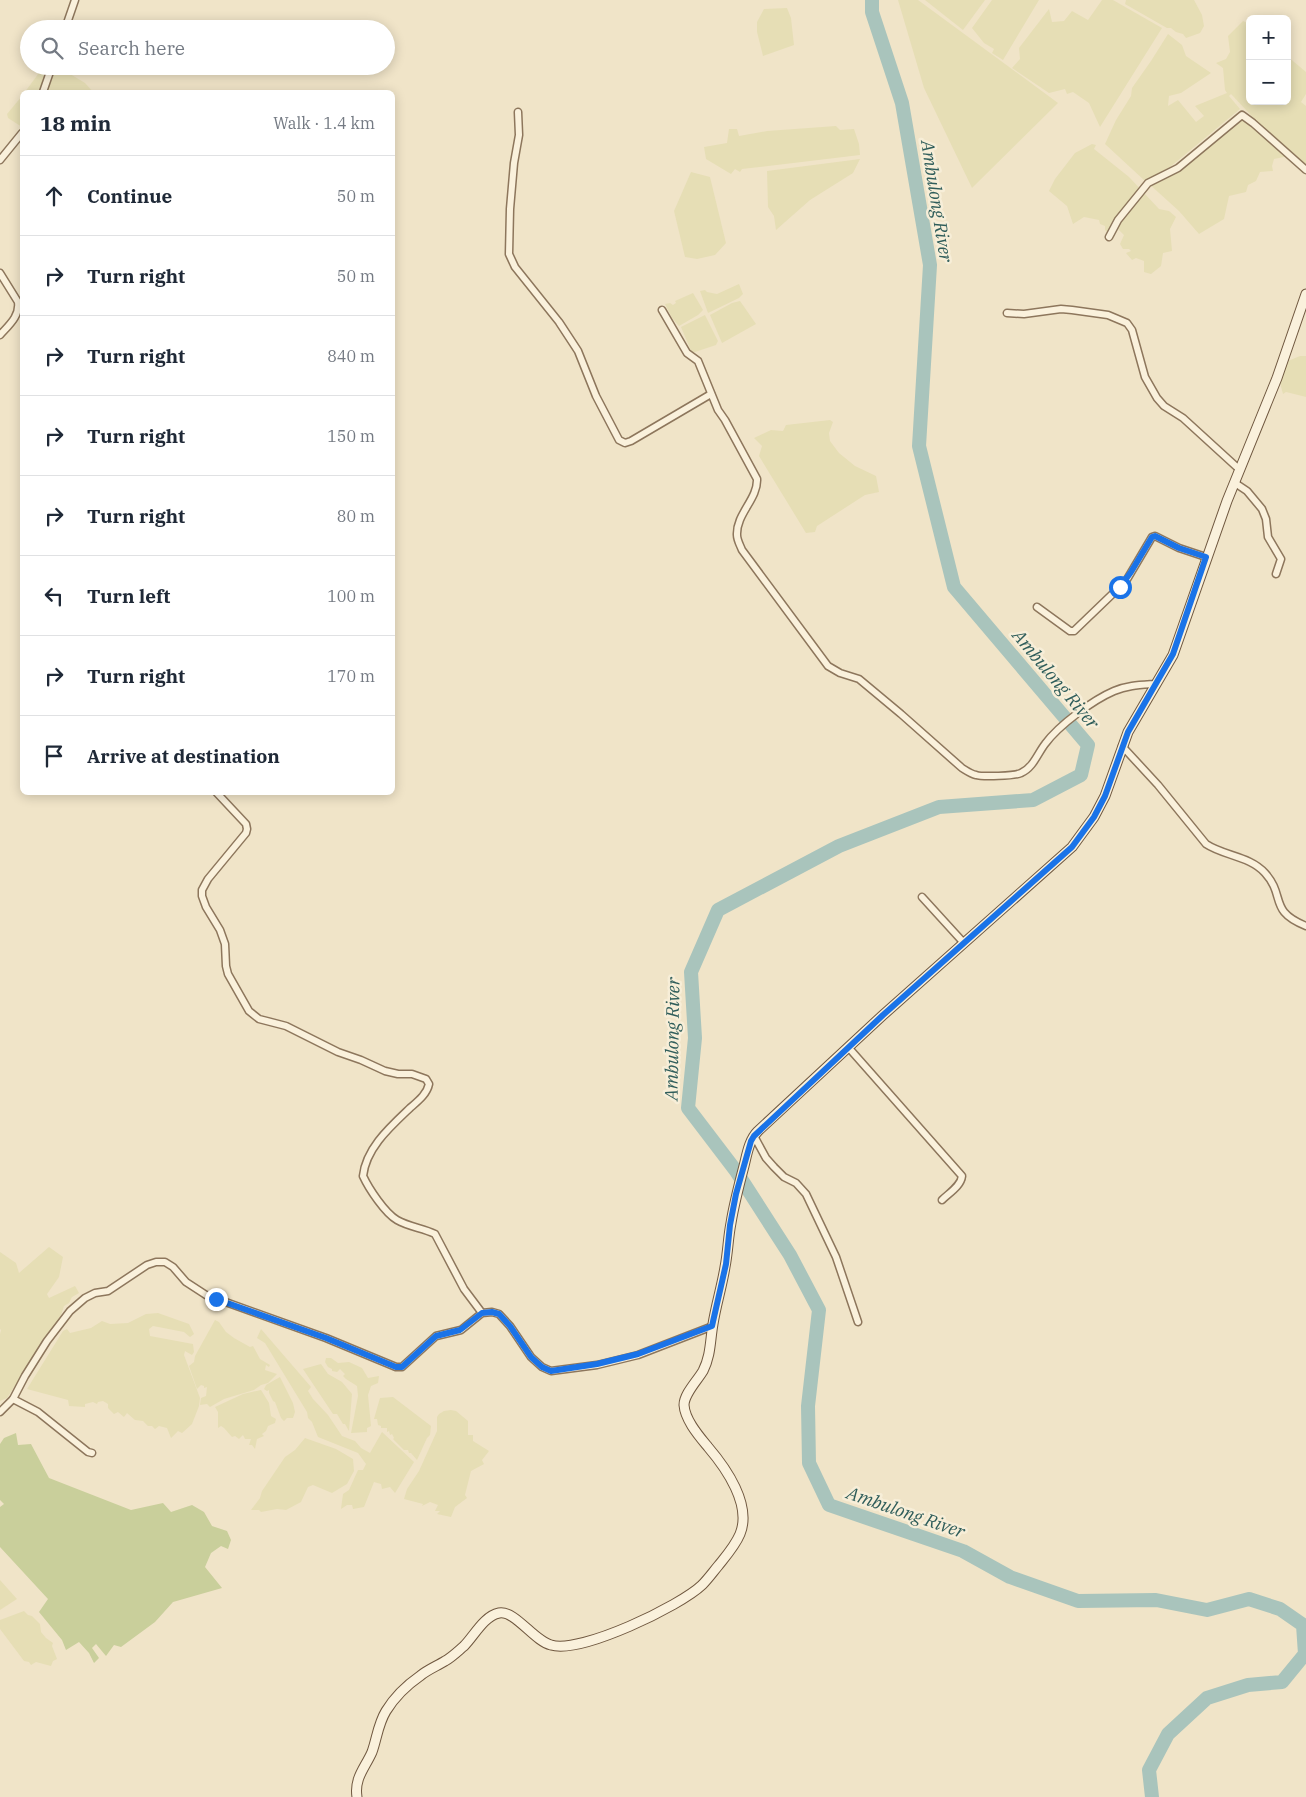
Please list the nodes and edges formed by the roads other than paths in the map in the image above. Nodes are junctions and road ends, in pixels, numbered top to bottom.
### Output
1 (75, 0) edge
2 (68, 20) edge
3 (49, 75) edge
4 (44, 90) edge
5 (518, 112) dead end
6 (20, 136) edge
7 (0, 160) edge
8 (1306, 170) edge
9 (1109, 237) dead end
10 (0, 272) edge
11 (1306, 294) edge
12 (662, 310) dead end
13 (1007, 313) dead end
14 (0, 335) edge
15 (711, 394) junction
16 (1240, 470) junction
17 (1235, 483) junction
18 (1206, 557) junction
19 (1276, 574) dead end
20 (1037, 607) dead end
21 (1156, 684) junction
22 (1122, 746) junction
23 (219, 795) edge
24 (922, 897) dead end
25 (1306, 926) edge
26 (964, 942) junction
27 (848, 1047) junction
28 (752, 1138) junction
29 (942, 1200) dead end
30 (482, 1313) junction
31 (858, 1322) dead end
32 (712, 1326) junction
33 (13, 1399) junction
34 (0, 1412) edge
35 (92, 1453) dead end
36 (358, 1797) edge

1 - 2 street
3 - 4 street
5 - 15 street
6 - 7 street
8 - 9 street
10 - 14 street
11 - 16 street
12 - 15 street
13 - 16 street
15 - 21 street
16 - 17 street
17 - 18 street
17 - 19 street
18 - 20 street
18 - 21 street
21 - 22 street
22 - 25 street
22 - 26 street
23 - 30 street
24 - 26 street
26 - 27 street
27 - 28 street
27 - 29 street
28 - 31 street
28 - 32 street
30 - 32 street
30 - 33 street
32 - 36 street
33 - 34 street
33 - 35 street

